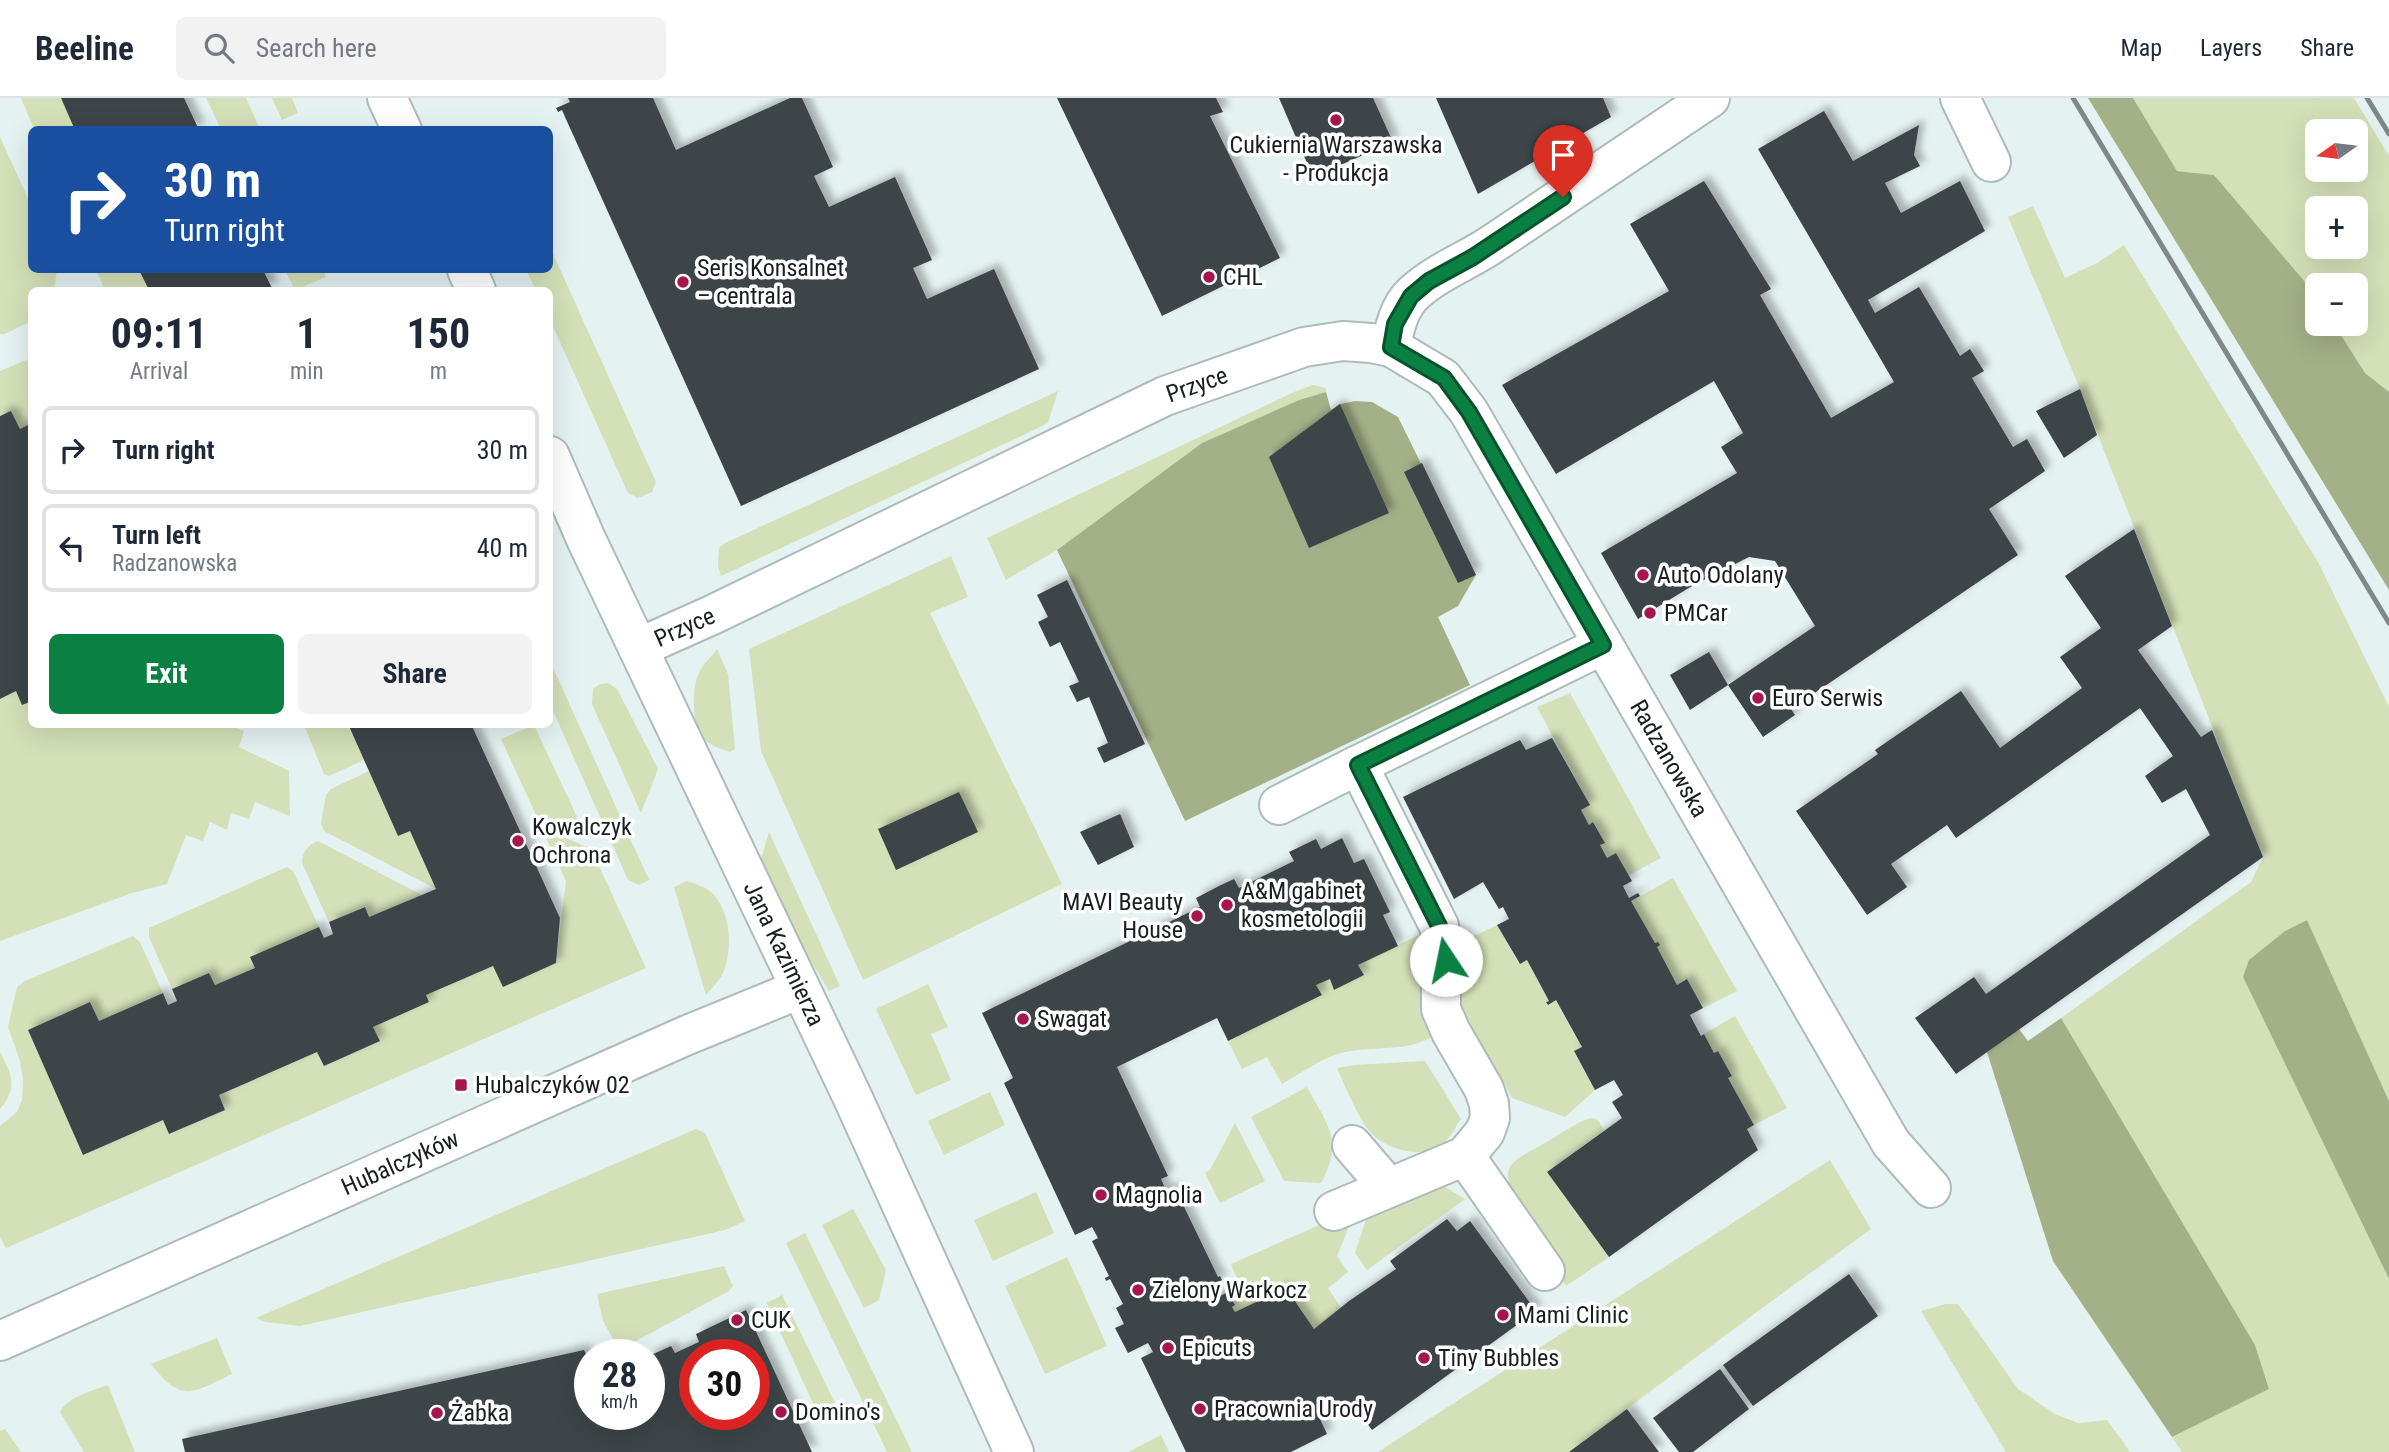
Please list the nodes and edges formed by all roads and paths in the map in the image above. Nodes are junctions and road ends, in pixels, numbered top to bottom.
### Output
1 (387, 98) edge
2 (1710, 98) edge
3 (1960, 98) edge
4 (400, 126) edge
5 (1991, 162) dead end
6 (1391, 347) junction
7 (553, 463) edge
8 (1603, 645) junction
9 (638, 648) junction
10 (1358, 765) junction
11 (1279, 805) dead end
12 (800, 989) junction
13 (1352, 1145) dead end
14 (1465, 1156) junction
15 (1388, 1188) junction
16 (1931, 1188) dead end
17 (1334, 1211) dead end
18 (1545, 1270) dead end
19 (0, 1341) edge
20 (1014, 1452) edge

1 - 4 street
2 - 6 street
3 - 5 street
6 - 8 street, Radzanowska
6 - 9 street, Przyce
7 - 9 street, Jana Kazimierza
8 - 10 street
8 - 16 street, Radzanowska
9 - 12 street, Jana Kazimierza
10 - 11 street
10 - 14 street
12 - 19 street, Hubalczyków
12 - 20 street, Jana Kazimierza
13 - 15 street
14 - 15 street
14 - 18 street
15 - 17 street

